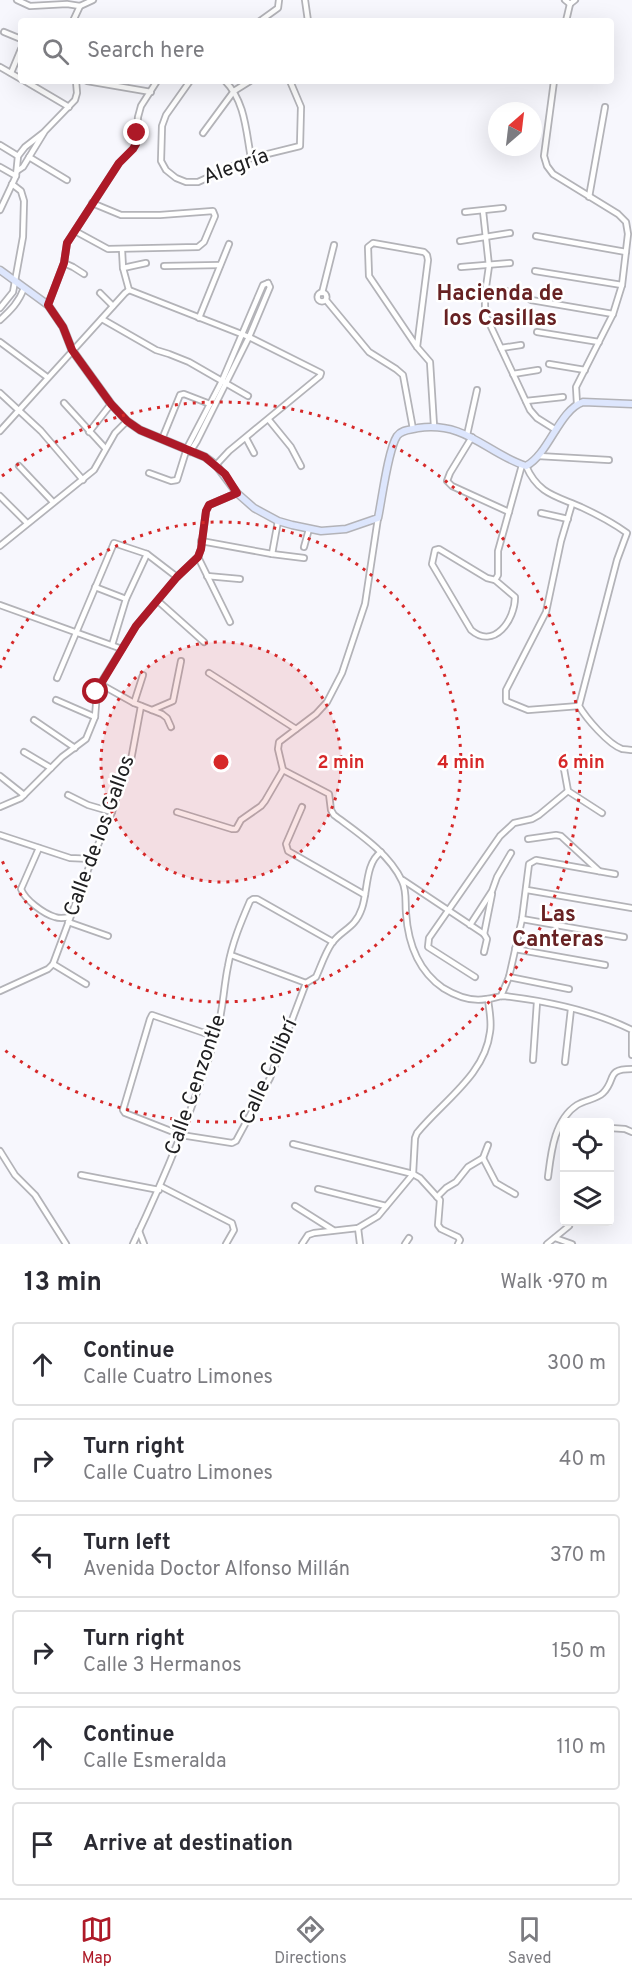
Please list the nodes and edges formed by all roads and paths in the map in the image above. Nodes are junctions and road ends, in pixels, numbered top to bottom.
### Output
1 (17, 0) edge
2 (38, 0) edge
3 (93, 0) edge
4 (279, 0) edge
5 (305, 0) edge
6 (565, 0) edge
7 (576, 0) edge
8 (570, 4) junction
9 (35, 6) junction
10 (80, 6) junction
11 (74, 18) edge
12 (264, 18) edge
13 (308, 18) edge
14 (567, 18) edge
15 (4, 32) dead end
16 (18, 38) edge
17 (18, 56) edge
18 (0, 67) edge
19 (10, 73) junction
20 (18, 77) edge
21 (30, 84) edge
22 (76, 84) edge
23 (104, 84) edge
24 (155, 84) edge
25 (188, 84) edge
26 (228, 84) edge
27 (245, 84) edge
28 (291, 84) edge
29 (554, 84) edge
30 (234, 91) junction
31 (150, 92) junction
32 (69, 107) junction
33 (605, 107) dead end
34 (45, 131) junction
35 (203, 134) dead end
36 (0, 145) edge
37 (18, 156) junction
38 (29, 157) junction
39 (251, 158) junction
40 (0, 167) edge
41 (17, 173) junction
42 (68, 180) dead end
43 (12, 184) junction
44 (589, 197) junction
45 (92, 203) junction
46 (502, 208) dead end
47 (0, 210) edge
48 (483, 211) junction
49 (465, 212) dead end
50 (75, 231) junction
51 (510, 233) dead end
52 (536, 236) dead end
53 (487, 237) junction
54 (460, 241) dead end
55 (229, 244) dead end
56 (334, 245) dead end
57 (122, 250) junction
58 (626, 252) junction
59 (64, 263) junction
60 (146, 263) dead end
61 (510, 263) dead end
62 (219, 265) junction
63 (164, 266) dead end
64 (489, 266) junction
65 (461, 267) dead end
66 (123, 268) junction
67 (0, 270) edge
68 (535, 271) dead end
69 (84, 274) dead end
70 (16, 281) junction
71 (622, 285) junction
72 (24, 288) junction
73 (129, 290) junction
74 (506, 291) dead end
75 (100, 292) dead end
76 (485, 294) junction
77 (459, 296) dead end
78 (531, 300) dead end
79 (48, 305) junction
80 (113, 306) junction
81 (0, 308) edge
82 (613, 314) junction
83 (515, 317) dead end
84 (199, 318) junction
85 (102, 319) junction
86 (0, 320) edge
87 (488, 322) junction
88 (537, 332) dead end
89 (243, 334) junction
90 (249, 337) junction
91 (0, 342) edge
92 (599, 342) junction
93 (521, 345) dead end
94 (417, 347) junction
95 (501, 348) junction
96 (72, 350) junction
97 (549, 364) dead end
98 (538, 370) dead end
99 (585, 370) junction
100 (513, 375) junction
101 (47, 377) junction
102 (224, 382) junction
103 (477, 390) dead end
104 (0, 393) edge
105 (248, 396) dead end
106 (563, 397) dead end
107 (526, 401) junction
108 (64, 403) dead end
109 (111, 404) junction
110 (210, 404) junction
111 (578, 404) junction
112 (632, 404) edge
113 (19, 409) junction
114 (269, 420) junction
115 (127, 421) junction
116 (434, 426) junction
117 (1, 428) edge
118 (413, 429) junction
119 (556, 430) junction
120 (89, 432) junction
121 (469, 436) junction
122 (246, 438) junction
123 (162, 439) junction
124 (105, 448) junction
125 (190, 449) junction
126 (254, 453) dead end
127 (538, 456) junction
128 (609, 460) dead end
129 (216, 465) junction
130 (524, 465) junction
131 (19, 466) dead end
132 (302, 466) dead end
133 (149, 473) dead end
134 (83, 480) junction
135 (237, 493) junction
136 (0, 496) edge
137 (53, 502) junction
138 (572, 504) junction
139 (509, 512) junction
140 (541, 513) dead end
141 (378, 518) junction
142 (568, 519) junction
143 (278, 521) junction
144 (27, 523) junction
145 (309, 529) junction
146 (201, 541) junction
147 (0, 546) edge
148 (304, 547) dead end
149 (147, 554) junction
150 (272, 554) junction
151 (198, 557) junction
152 (304, 558) dead end
153 (207, 576) junction
154 (177, 577) junction
155 (240, 579) dead end
156 (495, 580) junction
157 (95, 587) junction
158 (126, 599) junction
159 (158, 601) junction
160 (0, 605) edge
161 (230, 622) dead end
162 (77, 632) junction
163 (204, 642) dead end
164 (112, 645) junction
165 (122, 649) junction
166 (181, 661) dead end
167 (209, 673) dead end
168 (143, 675) dead end
169 (57, 678) dead end
170 (100, 684) junction
171 (56, 700) dead end
172 (134, 703) junction
173 (141, 706) junction
174 (579, 706) junction
175 (151, 710) junction
176 (95, 717) junction
177 (34, 720) dead end
178 (171, 727) dead end
179 (296, 729) junction
180 (75, 747) junction
181 (632, 750) edge
182 (24, 752) dead end
183 (562, 758) dead end
184 (51, 768) junction
185 (283, 770) junction
186 (0, 776) edge
187 (568, 791) junction
188 (24, 795) junction
189 (68, 795) dead end
190 (0, 807) edge
191 (302, 807) dead end
192 (112, 812) junction
193 (177, 812) dead end
194 (602, 813) dead end
195 (0, 835) edge
196 (528, 839) dead end
197 (39, 848) junction
198 (381, 852) junction
199 (511, 853) dead end
200 (92, 859) junction
201 (599, 871) junction
202 (615, 874) dead end
203 (401, 878) junction
204 (527, 890) junction
205 (492, 891) junction
206 (365, 895) junction
207 (632, 908) edge
208 (449, 911) junction
209 (522, 919) junction
210 (69, 920) junction
211 (470, 925) junction
212 (484, 934) junction
213 (108, 936) dead end
214 (624, 937) dead end
215 (333, 942) junction
216 (515, 949) junction
217 (483, 952) dead end
218 (231, 955) junction
219 (53, 964) junction
220 (605, 965) dead end
221 (475, 977) dead end
222 (509, 977) junction
223 (306, 983) junction
224 (86, 984) dead end
225 (569, 989) dead end
226 (0, 991) edge
227 (501, 996) junction
228 (488, 999) junction
229 (537, 1002) junction
230 (571, 1009) junction
231 (632, 1032) edge
232 (216, 1037) junction
233 (632, 1055) edge
234 (533, 1060) dead end
235 (565, 1062) dead end
236 (632, 1070) edge
237 (614, 1128) edge
238 (632, 1132) edge
239 (181, 1135) junction
240 (293, 1144) dead end
241 (488, 1145) dead end
242 (0, 1151) edge
243 (483, 1158) junction
244 (413, 1174) junction
245 (81, 1175) dead end
246 (548, 1177) dead end
247 (160, 1188) junction
248 (318, 1189) dead end
249 (515, 1194) dead end
250 (437, 1197) junction
251 (295, 1206) dead end
252 (386, 1206) junction
253 (569, 1226) dead end
254 (358, 1228) junction
255 (333, 1230) junction
256 (139, 1231) junction
257 (409, 1238) dead end
258 (555, 1238) junction
259 (459, 1242) edge
260 (66, 1244) edge
261 (133, 1244) edge
262 (144, 1244) edge
263 (226, 1244) edge
264 (302, 1244) edge
265 (360, 1244) edge
266 (405, 1244) edge
267 (547, 1244) edge
268 (572, 1244) edge

1 - 9 street
2 - 9 street
3 - 10 street
4 - 12 street
5 - 13 street
6 - 8 street
7 - 8 street
8 - 14 street
9 - 10 street
10 - 11 street
15 - 16 street
17 - 19 street
18 - 19 street
19 - 20 street
21 - 32 street
22 - 32 street
23 - 31 street
24 - 31 street
25 - 39 street, Alegría
26 - 30 street
27 - 30 street
28 - 39 street, Alegría
29 - 44 street
30 - 35 street
30 - 39 street
31 - 45 street
32 - 34 street
33 - 44 street
34 - 37 street
34 - 38 street
36 - 37 street
37 - 41 street
38 - 41 street
38 - 42 street
40 - 41 street
41 - 43 street
43 - 47 street
43 - 70 street
44 - 58 street
45 - 50 street
45 - 57 street
46 - 48 street
48 - 49 street
48 - 53 street
50 - 57 street
50 - 59 street
51 - 53 street
52 - 58 street
53 - 54 street
53 - 64 street
55 - 62 street
56 - 118 street
57 - 66 street
58 - 71 street
59 - 69 street
59 - 79 street
60 - 66 street
61 - 64 street
62 - 63 street
62 - 84 street
64 - 65 street
64 - 76 street
66 - 73 street
67 - 70 main road
68 - 71 street
70 - 72 main road
70 - 81 street
71 - 82 street
72 - 79 main road
72 - 86 street
73 - 80 street
73 - 84 street
74 - 76 street
75 - 80 street
76 - 77 street
76 - 87 street
78 - 82 street
79 - 96 main road
80 - 85 street
82 - 92 street
83 - 87 street
84 - 89 street
85 - 96 street
85 - 102 street
87 - 95 street
88 - 92 street
89 - 90 street
89 - 90 street
89 - 102 street
90 - 102 street
90 - 114 street
91 - 101 street
92 - 99 street
93 - 95 street
94 - 94 street
94 - 116 street
95 - 100 street
96 - 101 street
96 - 109 main road
97 - 99 street
98 - 100 street
99 - 111 street
100 - 107 street
101 - 113 street
102 - 105 street
102 - 110 street
102 - 125 street
103 - 121 street
104 - 113 street
106 - 107 street
107 - 119 street
108 - 120 street
109 - 115 main road
109 - 120 street
110 - 123 street
110 - 125 street
111 - 112 main road
111 - 119 main road
113 - 117 street
113 - 134 street
114 - 122 street
114 - 132 street
115 - 123 main road
115 - 124 street
116 - 118 main road
116 - 121 main road
118 - 141 main road
119 - 127 main road
120 - 124 street
121 - 130 main road
121 - 139 street
122 - 126 street
122 - 129 street
123 - 125 main road
124 - 134 street
125 - 129 main road
125 - 133 street
127 - 128 street
127 - 130 main road
129 - 135 main road
130 - 138 street
130 - 139 street
131 - 137 street
134 - 137 street
135 - 143 main road
135 - 146 street
136 - 144 street
137 - 144 street
138 - 142 street
138 - 174 street
139 - 156 street
140 - 142 street
141 - 145 main road
141 - 179 street
142 - 174 street
143 - 145 main road
143 - 150 street
144 - 147 street
145 - 148 street
146 - 150 street
146 - 151 street
149 - 154 street
149 - 157 street
149 - 158 street
150 - 152 street
151 - 153 street
151 - 154 street
153 - 155 street
153 - 161 street
154 - 159 street
156 - 156 street
157 - 158 street
157 - 162 street
158 - 164 street
159 - 163 street
159 - 165 street
160 - 162 street
162 - 164 street
162 - 169 street
164 - 165 street
165 - 170 street
166 - 175 street
167 - 179 street
168 - 172 street
170 - 172 street
170 - 176 street
171 - 176 street
172 - 173 street
173 - 175 street
173 - 192 street, Calle de los Gallos
174 - 181 street
175 - 178 street
176 - 180 street
177 - 180 street
179 - 185 street
180 - 184 street
182 - 184 street
183 - 187 street
184 - 188 street
185 - 193 street
185 - 198 street
186 - 188 street
187 - 194 street
187 - 208 street
188 - 190 street
189 - 192 street
191 - 206 street
192 - 200 street, Calle de los Gallos
195 - 197 street
196 - 201 street
197 - 200 street
197 - 210 street
198 - 203 street
198 - 206 street
199 - 205 street
200 - 210 street, Calle de los Gallos
201 - 202 street
201 - 204 street
203 - 208 street
203 - 228 street
204 - 207 street
204 - 209 street
205 - 211 street
205 - 212 street
206 - 215 street
208 - 211 street
208 - 221 street
209 - 214 street
209 - 216 street
210 - 213 street
210 - 219 street, Calle de los Gallos
211 - 212 street
212 - 217 street
215 - 218 street, Calle Cenzontle
215 - 223 street
216 - 220 street
216 - 222 street
218 - 223 street
218 - 232 street, Calle Cenzontle
219 - 224 street
219 - 226 street
222 - 225 street
222 - 227 street
223 - 239 street, Calle Colibrí
227 - 228 street
227 - 229 street
228 - 244 street
229 - 230 street
229 - 234 street
230 - 231 street
230 - 235 street
231 - 233 street
232 - 239 street, Calle Cenzontle
232 - 239 street
236 - 246 street
237 - 238 street
239 - 247 street, Calle Cenzontle
240 - 244 street
241 - 243 street
242 - 260 street
243 - 249 street
243 - 250 street
244 - 250 street
244 - 252 street
245 - 247 street
247 - 256 street, Calle Cenzontle
247 - 263 street
248 - 252 street
250 - 259 street
251 - 255 street
252 - 254 street
253 - 258 street
254 - 255 street
254 - 265 street
255 - 264 street
256 - 261 street, Calle Cenzontle
256 - 262 street
257 - 266 street
258 - 267 street
258 - 268 street

